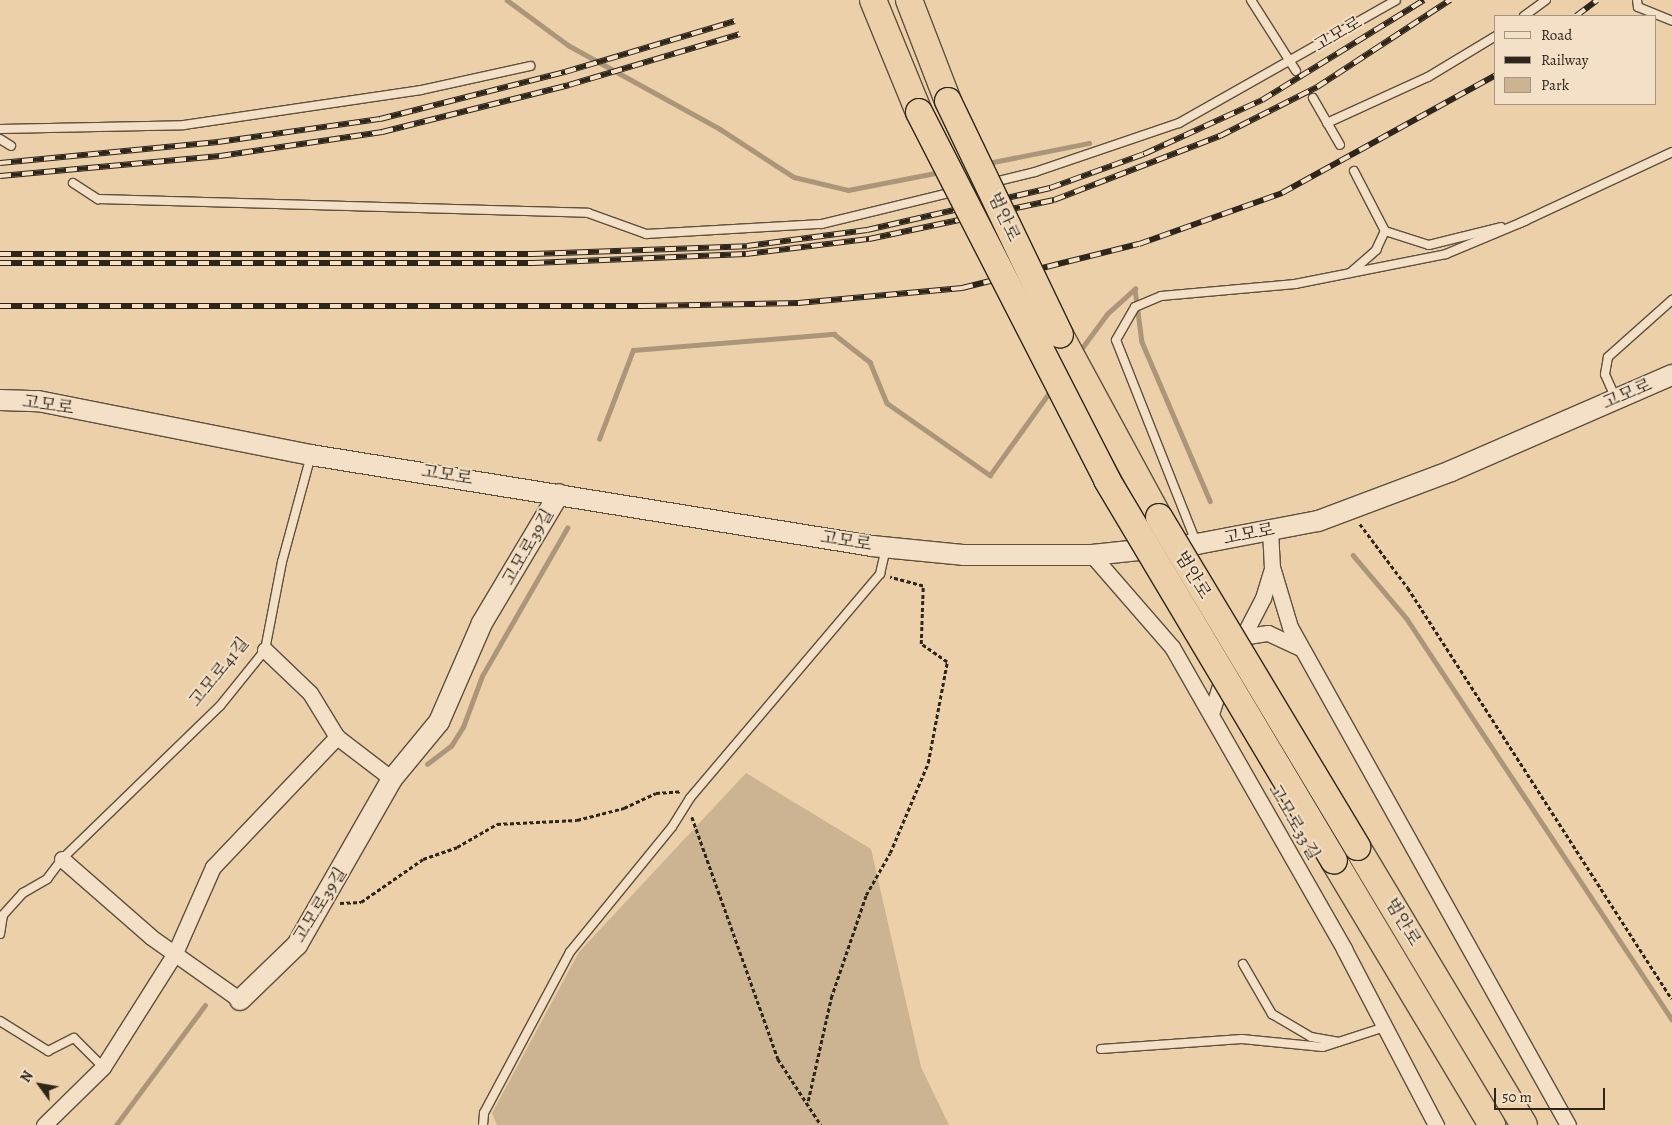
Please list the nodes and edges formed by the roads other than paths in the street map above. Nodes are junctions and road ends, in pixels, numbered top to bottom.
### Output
1 (873, 0) edge
2 (909, 0) edge
3 (1251, 0) edge
4 (1396, 0) edge
5 (1546, 0) edge
6 (1637, 0) edge
7 (1525, 15) edge
8 (1672, 21) edge
9 (1494, 37) edge
10 (1290, 61) junction
11 (530, 66) dead end
12 (1296, 71) dead end
13 (1313, 98) dead end
14 (1327, 124) junction
15 (0, 129) edge
16 (0, 138) edge
17 (1340, 145) dead end
18 (11, 146) dead end
19 (1672, 152) edge
20 (1354, 171) dead end
21 (73, 183) dead end
22 (1525, 222) junction
23 (1385, 231) junction
24 (1349, 274) junction
25 (1672, 300) edge
26 (1671, 378) edge
27 (1616, 399) junction
28 (0, 400) edge
29 (311, 455) junction
30 (559, 494) junction
31 (1270, 530) junction
32 (1197, 544) junction
33 (886, 548) junction
34 (1092, 556) junction
35 (1272, 568) junction
36 (1242, 637) junction
37 (1302, 649) junction
38 (265, 650) junction
39 (1210, 714) junction
40 (337, 737) junction
41 (392, 779) junction
42 (62, 859) junction
43 (0, 934) edge
44 (175, 953) junction
45 (1243, 964) dead end
46 (240, 1000) joint
47 (0, 1021) edge
48 (1385, 1027) junction
49 (1342, 1042) junction
50 (1101, 1050) dead end
51 (103, 1067) junction
52 (44, 1125) edge
53 (483, 1125) edge
54 (1436, 1125) edge
55 (1492, 1125) edge
56 (1524, 1125) edge
57 (1568, 1125) edge

1 - 55 highway, 범안로, bridge
2 - 56 highway, 범안로, bridge
3 - 10 lane
4 - 10 lane, 고모로
5 - 7 lane
6 - 8 lane
9 - 14 lane
10 - 12 lane
10 - 21 lane, 고모로
11 - 15 lane
13 - 14 lane
14 - 17 lane
16 - 18 lane
19 - 22 lane
20 - 23 lane
22 - 23 lane
22 - 24 lane
23 - 24 lane
24 - 32 lane
25 - 27 lane
26 - 27 main road, 고모로
27 - 31 main road, 고모로
28 - 29 main road, 고모로
29 - 30 main road, 고모로
29 - 38 lane, 고모로41길
30 - 33 main road, 고모로
30 - 41 main road, 고모로39길
31 - 32 main road, 고모로
31 - 35 street
32 - 34 main road, 고모로
33 - 34 main road, 고모로
33 - 53 lane
34 - 39 street, 고모로33길
35 - 36 street
35 - 37 street
36 - 37 street
36 - 39 street
37 - 57 street
38 - 40 street
38 - 42 lane, 고모로41길
39 - 48 street, 고모로33길
40 - 41 street
40 - 44 street
41 - 46 main road, 고모로39길
42 - 43 lane, 고모로41길
42 - 44 street
44 - 46 street, 고모로39길
44 - 51 street
45 - 49 lane
47 - 51 lane
48 - 49 lane
48 - 54 street, 고모로33길
49 - 50 lane
51 - 52 street

